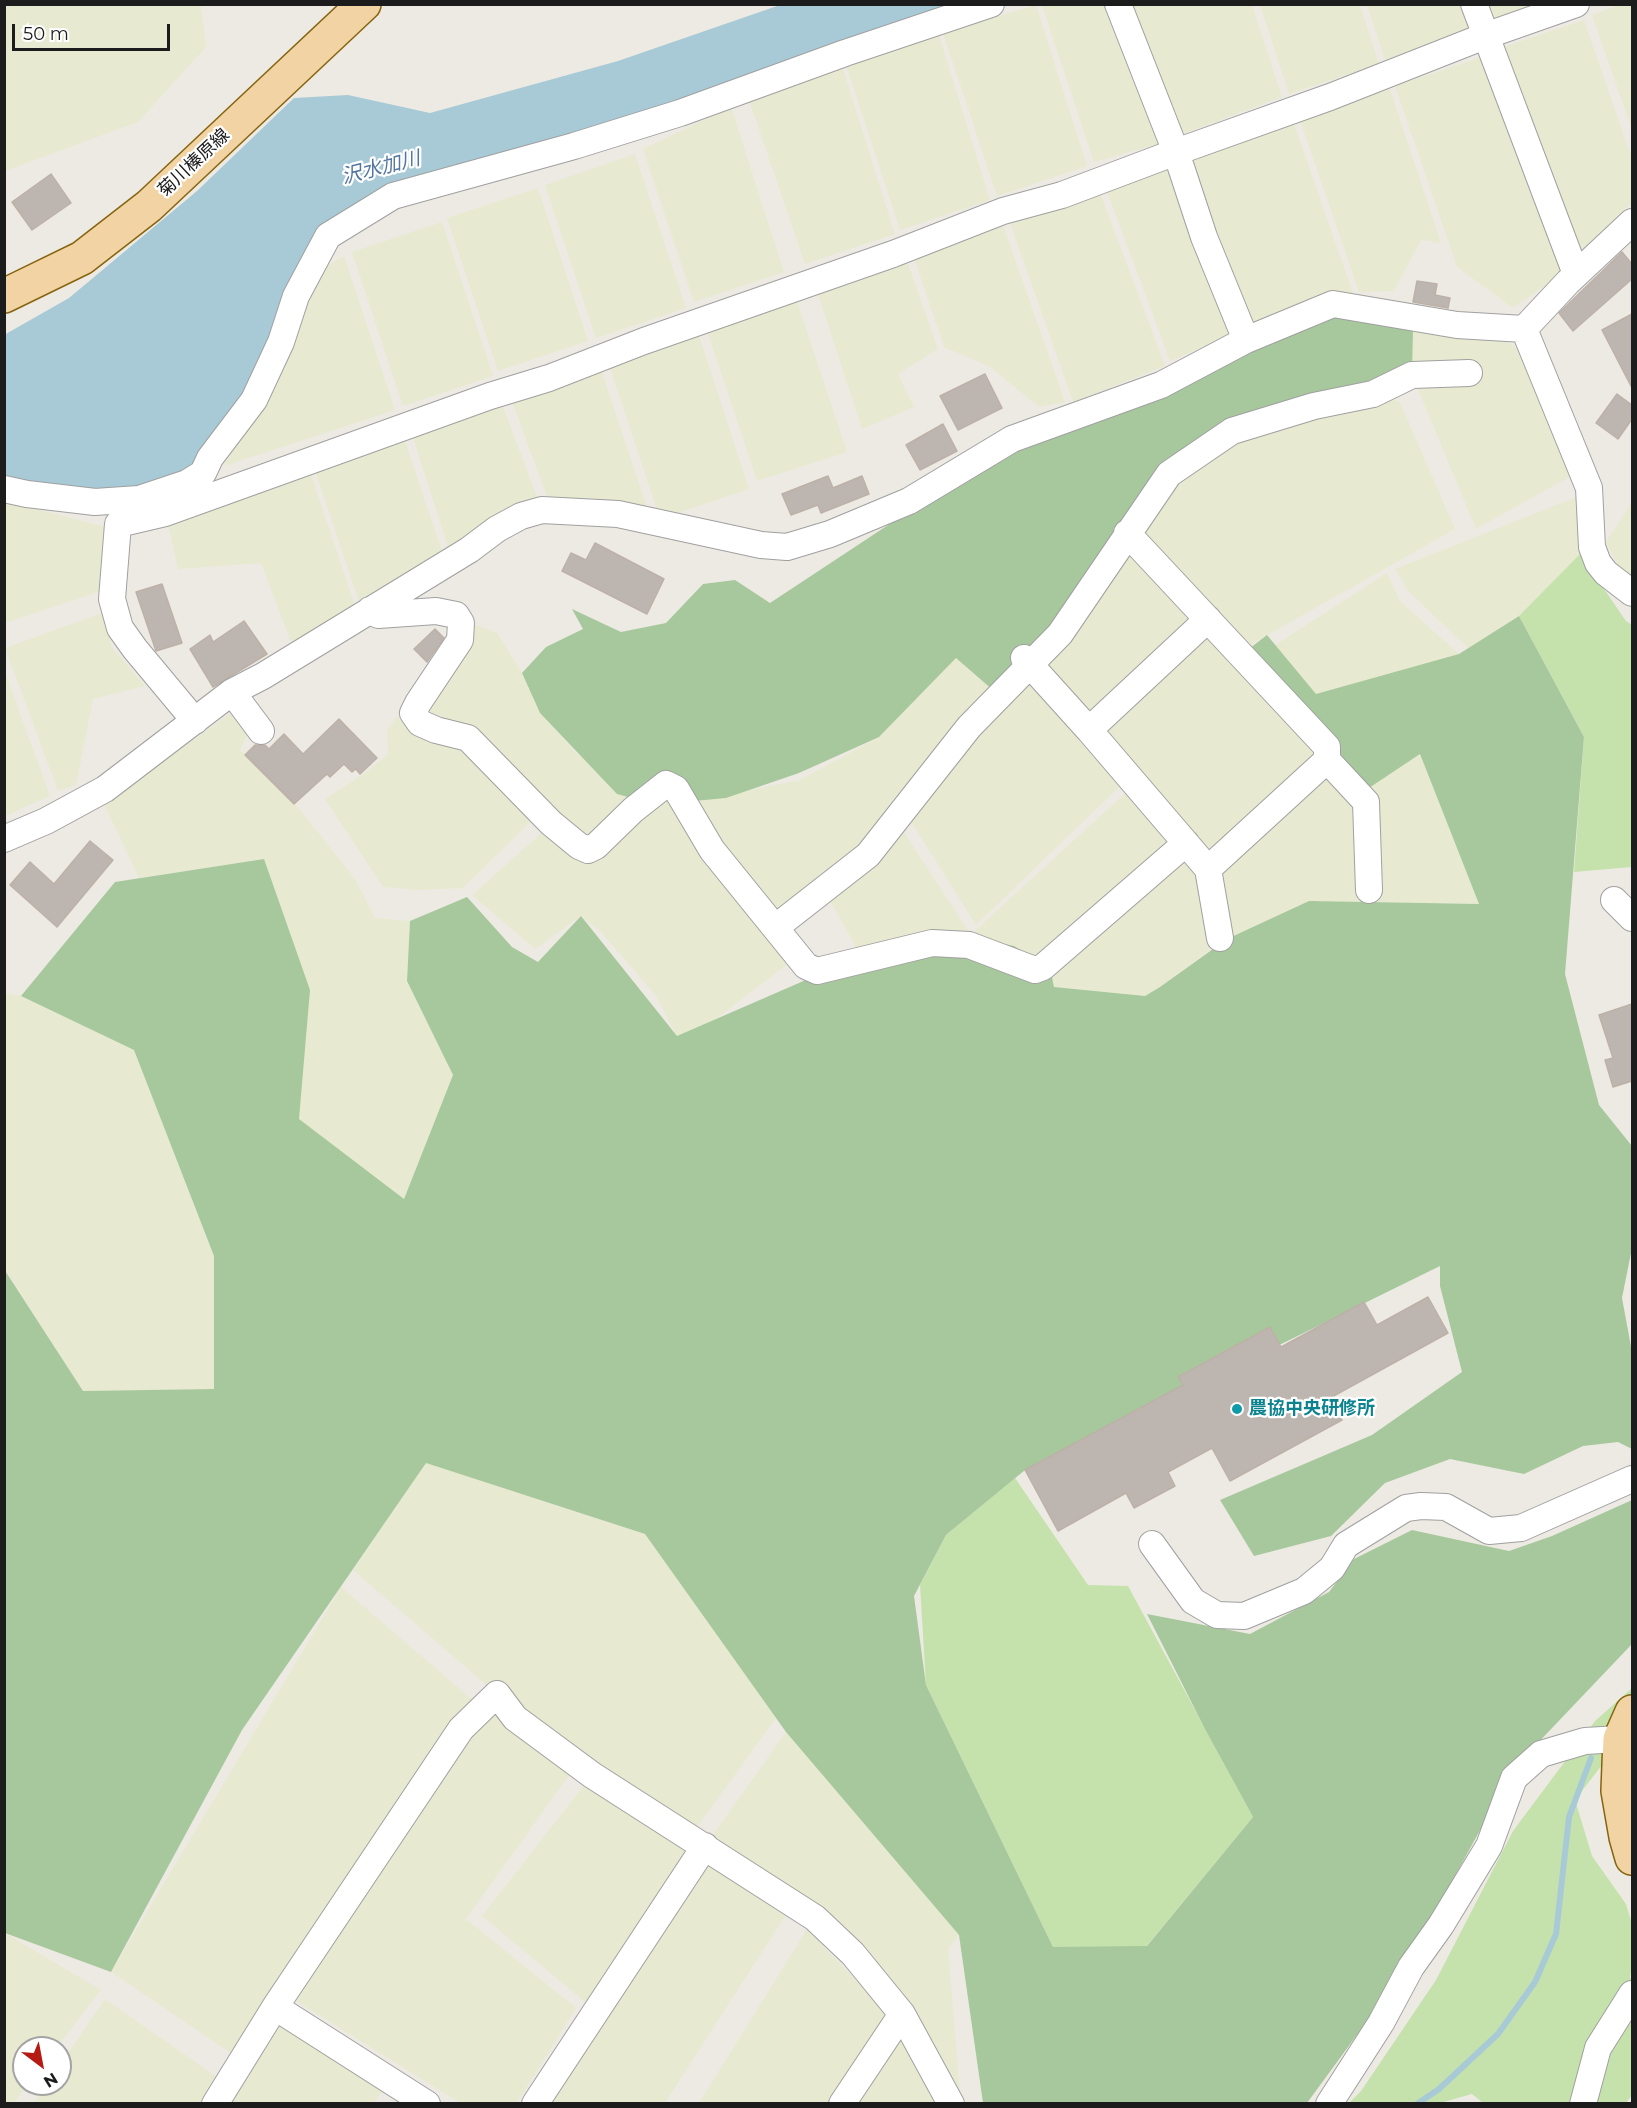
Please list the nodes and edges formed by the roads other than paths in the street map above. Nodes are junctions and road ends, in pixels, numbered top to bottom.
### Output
1 (364, 4) edge
2 (991, 4) edge
3 (1118, 4) edge
4 (1474, 4) edge
5 (1576, 4) edge
6 (1485, 36) junction
7 (1176, 152) junction
8 (1632, 222) edge
9 (1576, 274) junction
10 (4, 296) edge
11 (1524, 329) junction
12 (1246, 340) junction
13 (1469, 373) dead end
14 (4, 489) edge
15 (1127, 533) junction
16 (1632, 593) edge
17 (370, 610) junction
18 (1208, 620) junction
19 (1027, 661) junction
20 (232, 692) junction
21 (195, 721) junction
22 (1089, 730) junction
23 (261, 731) dead end
24 (1327, 760) junction
25 (4, 839) edge
26 (1186, 843) junction
27 (1208, 869) junction
28 (1370, 890) dead end
29 (1614, 900) dead end
30 (1632, 918) edge
31 (776, 927) junction
32 (1220, 939) dead end
33 (1632, 1479) edge
34 (1152, 1544) dead end
35 (1626, 1725) edge
36 (705, 1846) junction
37 (1632, 1858) edge
38 (1632, 1994) edge
39 (275, 2007) junction
40 (902, 2014) junction
41 (215, 2103) edge
42 (427, 2103) edge
43 (535, 2103) edge
44 (842, 2103) edge
45 (951, 2103) edge
46 (1329, 2103) edge
47 (1583, 2103) edge

1 - 10 main road, 菊川榛原線
2 - 14 street
3 - 7 street
4 - 6 street
5 - 6 street
6 - 7 street
6 - 9 street
7 - 12 street
7 - 21 street
8 - 9 street
9 - 11 street
11 - 12 street
11 - 16 street
12 - 17 street
13 - 15 street
15 - 18 street
15 - 19 street
17 - 20 street
17 - 31 street
18 - 22 street
18 - 24 street
19 - 22 street
19 - 31 street
20 - 21 street
20 - 23 street
21 - 25 street
22 - 26 street
24 - 27 street
24 - 28 street
26 - 27 street
26 - 31 street
27 - 32 street
29 - 30 street
33 - 34 street
35 - 37 main road
35 - 46 street
36 - 39 street
36 - 40 street
36 - 43 street
38 - 47 street
39 - 41 street
39 - 42 street
40 - 44 street
40 - 45 street

